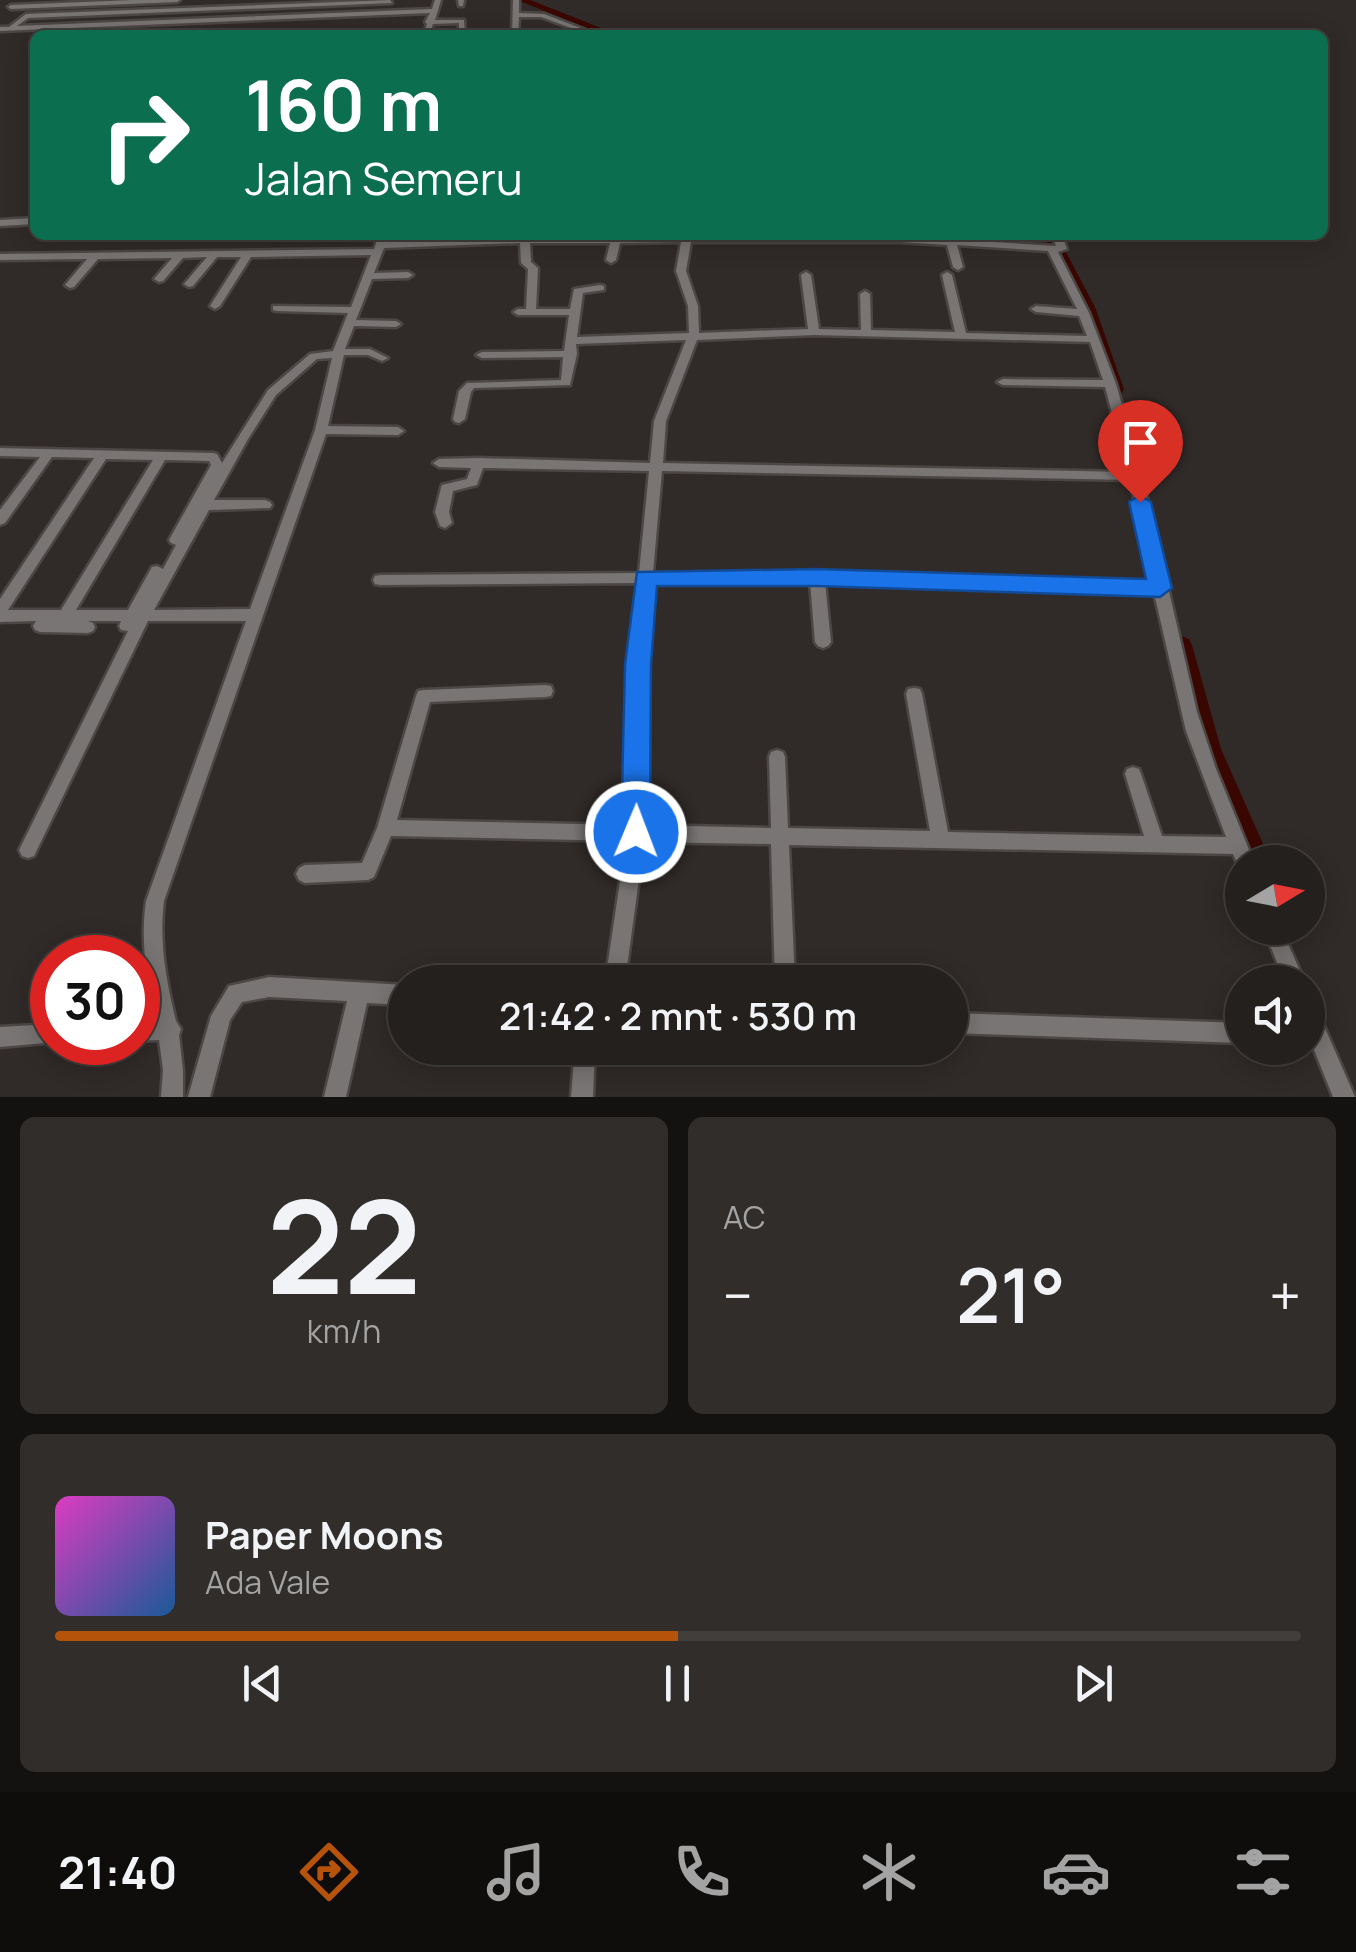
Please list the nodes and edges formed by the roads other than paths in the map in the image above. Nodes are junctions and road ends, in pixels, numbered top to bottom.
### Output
1 (174, 0) edge
2 (438, 0) edge
3 (516, 0) edge
4 (389, 1) edge
5 (267, 6) junction
6 (11, 7) dead end
7 (430, 11) junction
8 (141, 12) junction
9 (387, 13) junction
10 (517, 14) junction
11 (543, 15) junction
12 (262, 18) junction
13 (428, 22) junction
14 (132, 24) junction
15 (11, 28) junction
16 (0, 29) edge
17 (427, 30) edge
18 (462, 30) edge
19 (516, 30) edge
20 (542, 30) edge
21 (570, 30) edge
22 (6, 223) edge
23 (0, 239) edge
24 (456, 240) edge
25 (525, 240) edge
26 (616, 240) edge
27 (684, 240) edge
28 (934, 240) edge
29 (992, 240) edge
30 (950, 243) junction
31 (380, 244) edge
32 (1053, 246) edge
33 (96, 254) junction
34 (214, 254) junction
35 (248, 254) junction
36 (180, 255) junction
37 (0, 257) edge
38 (611, 260) dead end
39 (958, 267) dead end
40 (408, 275) dead end
41 (806, 275) dead end
42 (366, 276) junction
43 (947, 276) dead end
44 (159, 279) dead end
45 (189, 284) dead end
46 (70, 285) dead end
47 (600, 288) dead end
48 (866, 294) dead end
49 (215, 306) dead end
50 (276, 308) dead end
51 (1036, 309) dead end
52 (518, 312) dead end
53 (532, 312) junction
54 (575, 312) junction
55 (1084, 312) junction
56 (351, 316) junction
57 (396, 324) dead end
58 (814, 332) junction
59 (866, 333) junction
60 (689, 334) junction
61 (962, 334) junction
62 (1094, 339) junction
63 (571, 348) junction
64 (338, 353) junction
65 (482, 356) dead end
66 (382, 358) dead end
67 (1003, 382) dead end
68 (1110, 384) junction
69 (459, 419) dead end
70 (321, 430) junction
71 (398, 431) dead end
72 (0, 452) edge
73 (50, 453) junction
74 (103, 454) junction
75 (162, 456) junction
76 (479, 462) junction
77 (438, 463) dead end
78 (651, 465) junction
79 (1133, 476) junction
80 (206, 505) junction
81 (266, 505) dead end
82 (0, 520) edge
83 (445, 523) dead end
84 (816, 577) junction
85 (639, 578) junction
86 (380, 580) dead end
87 (1160, 588) junction
88 (0, 614) edge
89 (64, 616) junction
90 (251, 620) junction
91 (134, 621) junction
92 (0, 626) edge
93 (823, 642) dead end
94 (545, 691) dead end
95 (914, 694) dead end
96 (777, 757) dead end
97 (1133, 774) dead end
98 (386, 828) junction
99 (636, 832) junction
100 (778, 834) junction
101 (940, 837) junction
102 (1156, 844) junction
103 (1239, 845) edge
104 (28, 850) dead end
105 (1225, 852) edge
106 (305, 874) dead end
107 (617, 965) edge
108 (784, 965) edge
109 (360, 993) junction
110 (388, 995) edge
111 (968, 1024) edge
112 (160, 1029) edge
113 (172, 1029) junction
114 (1225, 1032) edge
115 (30, 1035) edge
116 (0, 1036) edge
117 (1325, 1060) edge
118 (584, 1065) edge
119 (172, 1097) edge
120 (199, 1097) edge
121 (335, 1097) edge
122 (582, 1097) edge
123 (1344, 1097) edge

1 - 6 street
2 - 7 street
3 - 10 street
4 - 5 street
4 - 9 street
5 - 8 street
5 - 12 street
7 - 9 street
7 - 13 street
8 - 14 street
8 - 15 street
9 - 12 street
10 - 11 street
10 - 19 street
11 - 20 street
11 - 21 street
12 - 14 street
13 - 17 street
13 - 18 street
14 - 15 street
15 - 16 street
22 - 23 street
24 - 31 street
25 - 53 street
26 - 38 street
27 - 60 street
28 - 30 street
29 - 30 street
29 - 32 street
30 - 39 street
31 - 35 street
31 - 42 street
32 - 55 street
33 - 36 street
33 - 37 street
33 - 46 street
34 - 35 street
34 - 36 street
34 - 45 street
35 - 49 street
36 - 44 street
40 - 42 street
41 - 58 street
42 - 56 street
43 - 61 street
47 - 54 street
48 - 59 street
50 - 56 street
51 - 55 street
52 - 53 street
53 - 54 street
54 - 63 street
55 - 62 street
56 - 57 street
56 - 64 street
58 - 59 street
58 - 60 street
59 - 61 street
60 - 63 street
60 - 78 street
61 - 62 street
62 - 68 street
63 - 65 street
63 - 69 street
64 - 66 street
64 - 70 street
64 - 80 street
67 - 68 street
68 - 79 street
70 - 71 street
70 - 90 street
72 - 73 street
73 - 74 street
73 - 82 street
74 - 75 street
74 - 88 street
75 - 89 street
75 - 91 street
76 - 77 street
76 - 78 street
76 - 83 street
78 - 79 street
78 - 85 street
79 - 87 street
80 - 81 street
80 - 91 street
84 - 85 street
84 - 87 street
84 - 93 street
85 - 86 street
85 - 99 street
87 - 103 street
88 - 89 street
89 - 91 street
90 - 91 street
90 - 113 street
91 - 92 street
91 - 104 street
94 - 98 street
95 - 101 street
96 - 100 street
97 - 102 street
98 - 99 street
98 - 106 street
99 - 100 street
99 - 107 street
100 - 101 street
100 - 108 street
101 - 102 street
102 - 105 street
109 - 110 street
109 - 120 street
109 - 121 street
111 - 114 street
112 - 113 street
113 - 119 street
115 - 116 street
117 - 123 street
118 - 122 street

